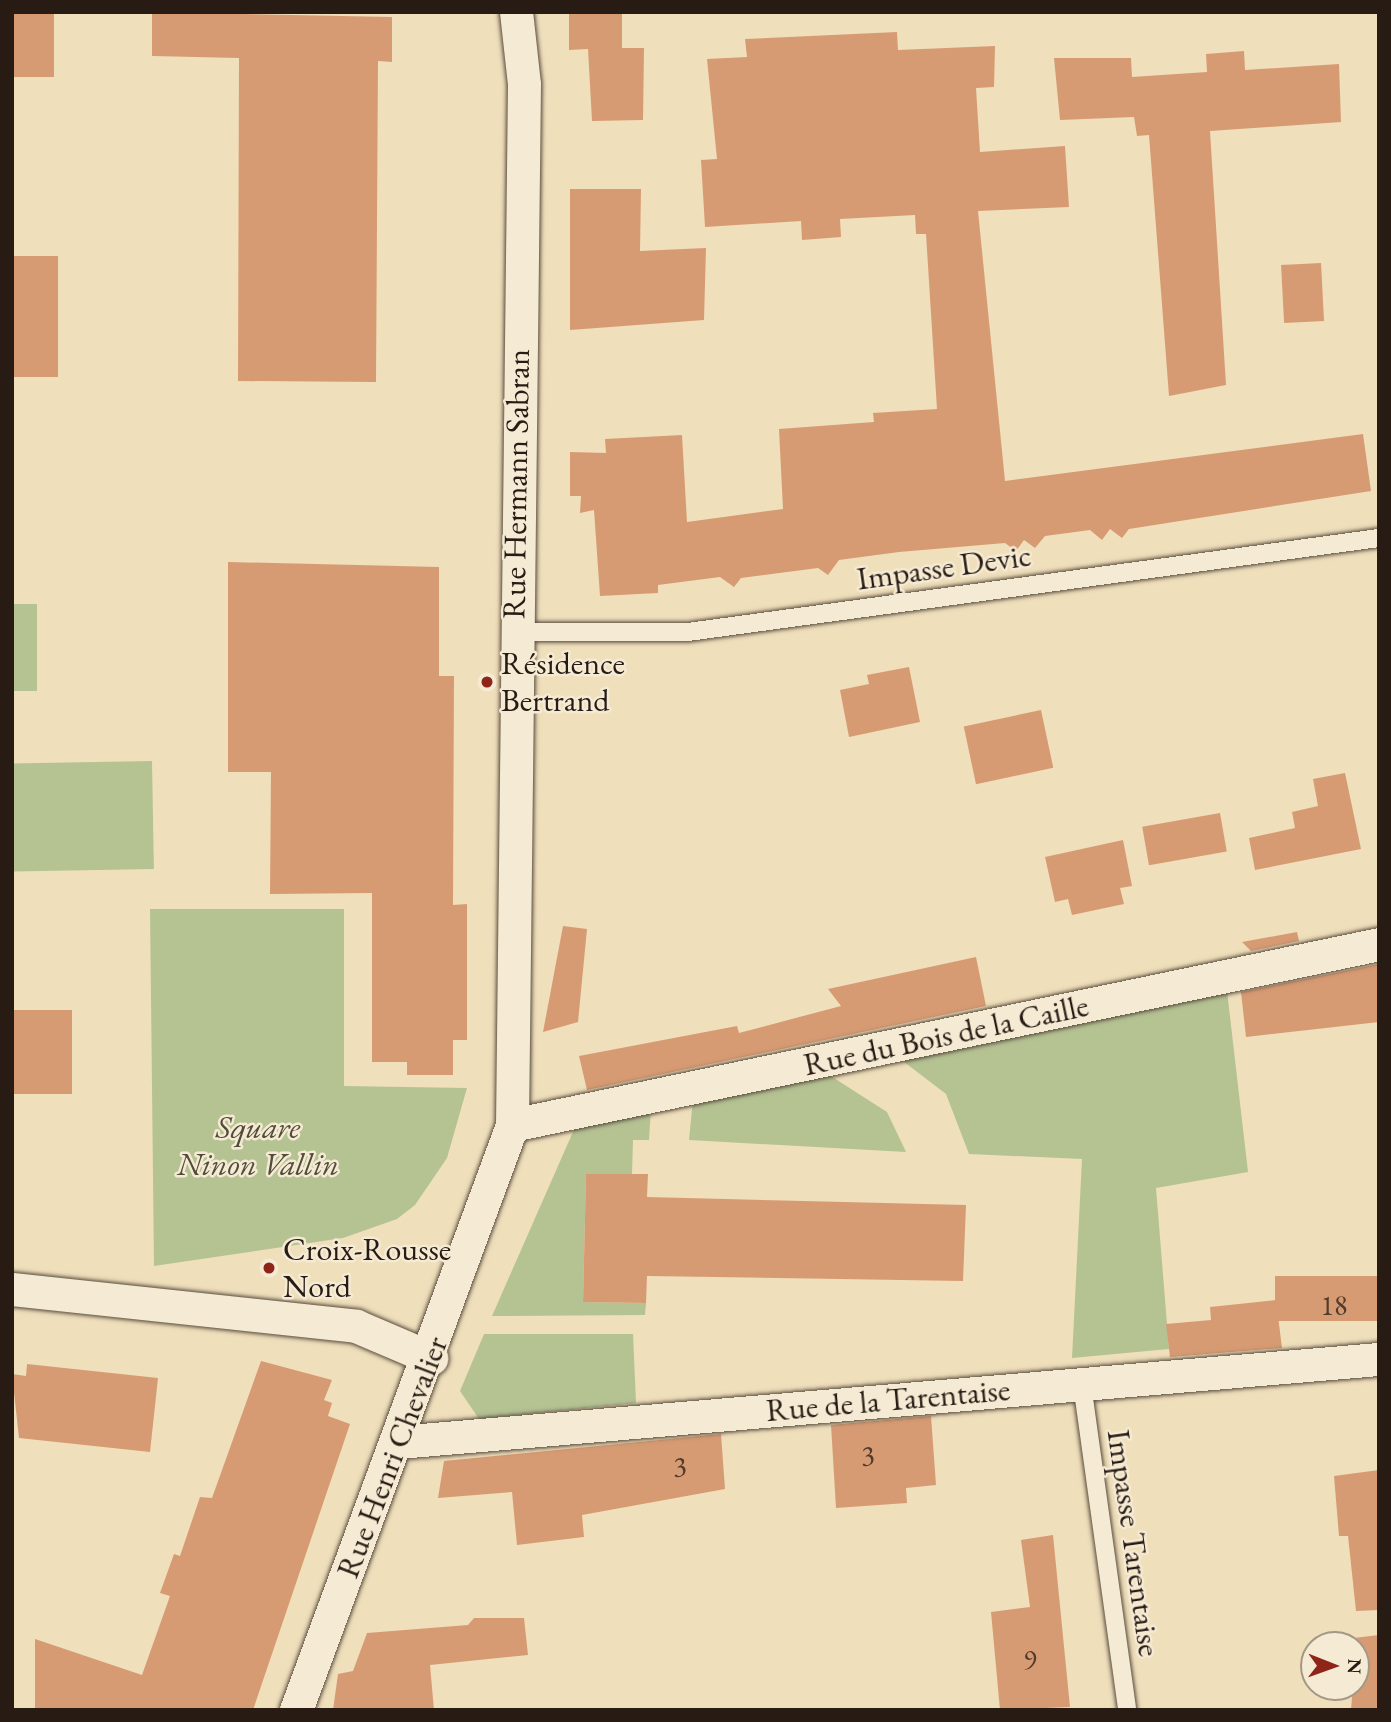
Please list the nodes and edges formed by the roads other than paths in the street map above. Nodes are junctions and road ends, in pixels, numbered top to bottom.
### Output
1 (516, 12) edge
2 (1379, 538) edge
3 (515, 632) junction
4 (1379, 944) edge
5 (512, 1125) junction
6 (12, 1289) edge
7 (431, 1359) junction
8 (1379, 1359) edge
9 (1082, 1384) junction
10 (398, 1442) junction
11 (296, 1710) edge
12 (1128, 1710) edge

1 - 3 street, Rue Hermann Sabran
2 - 3 lane, Impasse Devic
3 - 5 street, Rue Hermann Sabran
4 - 5 street, Rue du Bois de la Caille
5 - 7 street, Rue Henri Chevalier
6 - 7 street
7 - 10 street, Rue Henri Chevalier
8 - 9 street, Rue de la Tarentaise
9 - 10 street, Rue de la Tarentaise
9 - 12 lane, Impasse Tarentaise
10 - 11 street, Rue Henri Chevalier

